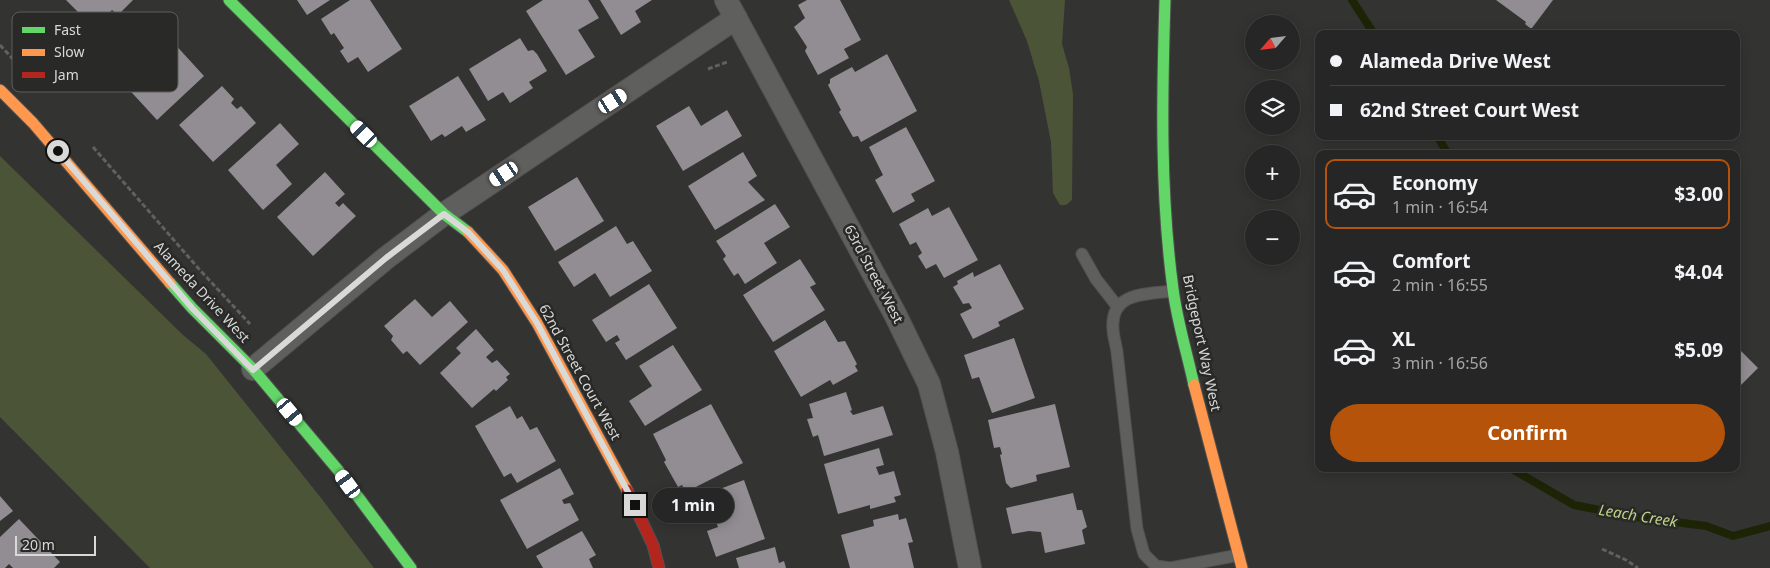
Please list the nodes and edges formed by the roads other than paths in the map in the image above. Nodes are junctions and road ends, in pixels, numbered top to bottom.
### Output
1 (229, 0) edge
2 (1165, 0) edge
3 (731, 9) edge
4 (0, 90) edge
5 (444, 214) junction
6 (1082, 254) dead end
7 (1173, 290) junction
8 (1117, 306) junction
9 (253, 370) junction
10 (1238, 555) junction
11 (411, 568) edge
12 (659, 568) edge
13 (970, 568) edge
14 (1242, 568) edge

1 - 5 street, 62nd Street Court West
2 - 7 street, Bridgeport Way West
3 - 5 street
3 - 13 street, 63rd Street West
4 - 9 street, Alameda Drive West
5 - 9 street
5 - 12 street, 62nd Street Court West
6 - 8 lane
7 - 8 lane
7 - 10 street, Bridgeport Way West
8 - 10 lane
9 - 11 street, Alameda Drive West
10 - 14 street, Bridgeport Way West

